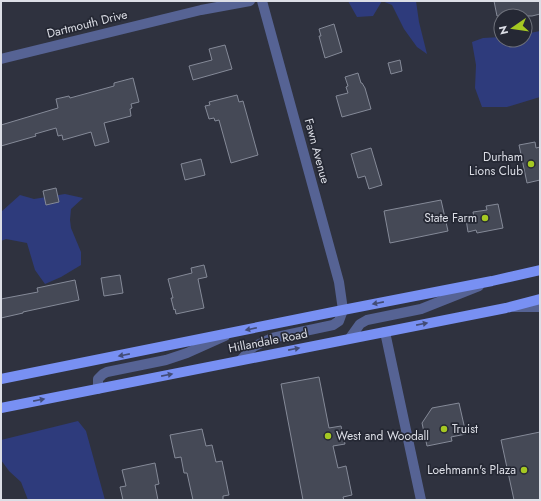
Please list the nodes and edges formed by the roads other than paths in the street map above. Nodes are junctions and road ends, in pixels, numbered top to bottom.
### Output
1 (250, 1) edge
2 (262, 1) edge
3 (1, 59) edge
4 (540, 270) edge
5 (492, 281) junction
6 (540, 299) edge
7 (540, 307) edge
8 (506, 308) junction
9 (343, 310) junction
10 (385, 332) junction
11 (230, 333) junction
12 (350, 338) junction
13 (241, 360) junction
14 (1, 379) edge
15 (98, 389) junction
16 (1, 408) edge
17 (421, 500) edge

1 - 3 street, Dartmouth Drive
2 - 9 street, Fawn Avenue
4 - 5 main road, Hillandale Road
5 -> 9 main road, Hillandale Road
5 - 12 street
6 - 8 main road, Hillandale Road
7 - 8 street
10 -> 8 main road, Hillandale Road
9 -> 11 main road, Hillandale Road
9 - 13 street
10 - 12 main road, Hillandale Road
10 - 17 street
11 -> 14 main road, Hillandale Road
11 - 15 street
13 -> 12 main road, Hillandale Road
15 -> 13 main road, Hillandale Road
16 -> 15 main road, Hillandale Road

